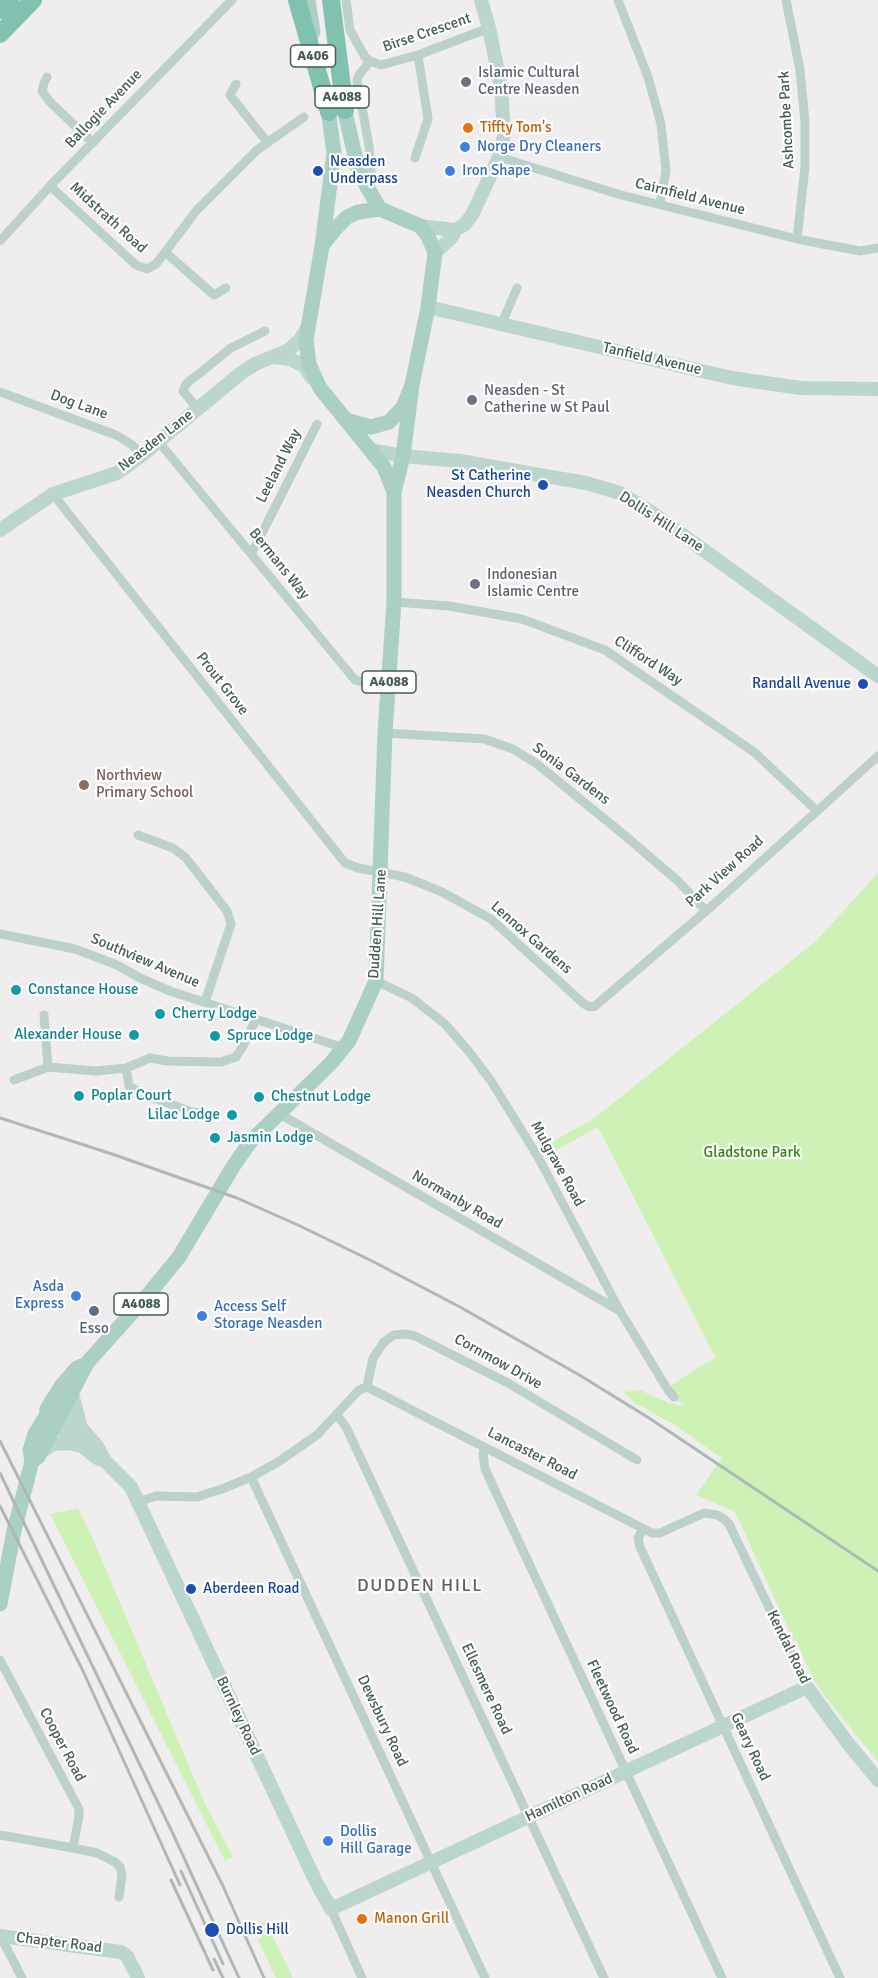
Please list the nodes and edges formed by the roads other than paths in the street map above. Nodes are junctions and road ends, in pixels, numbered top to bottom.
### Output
1 (10, 0) edge
2 (33, 0) edge
3 (232, 0) edge
4 (297, 0) edge
5 (308, 0) edge
6 (322, 0) edge
7 (331, 0) edge
8 (346, 0) edge
9 (481, 0) edge
10 (618, 0) edge
11 (786, 0) edge
12 (0, 10) edge
13 (489, 28) junction
14 (0, 34) edge
15 (418, 55) junction
16 (370, 61) junction
17 (47, 77) dead end
18 (236, 84) dead end
19 (337, 111) junction
20 (304, 117) dead end
21 (267, 142) junction
22 (93, 143) junction
23 (499, 157) junction
24 (415, 158) dead end
25 (50, 186) junction
26 (370, 191) junction
27 (660, 204) junction
28 (380, 208) junction
29 (420, 226) junction
30 (455, 230) junction
31 (797, 239) junction
32 (0, 241) edge
33 (322, 246) junction
34 (878, 248) edge
35 (165, 252) junction
36 (435, 253) junction
37 (226, 288) dead end
38 (517, 288) dead end
39 (428, 307) junction
40 (501, 325) junction
41 (308, 326) junction
42 (265, 331) dead end
43 (274, 357) junction
44 (412, 385) junction
45 (320, 388) junction
46 (878, 389) edge
47 (0, 392) edge
48 (198, 408) junction
49 (346, 420) junction
50 (317, 424) dead end
51 (158, 441) junction
52 (372, 450) junction
53 (142, 455) junction
54 (403, 456) junction
55 (394, 492) junction
56 (53, 494) junction
57 (0, 530) edge
58 (252, 553) junction
59 (394, 602) junction
60 (878, 676) edge
61 (388, 683) junction
62 (385, 733) junction
63 (878, 756) edge
64 (816, 810) junction
65 (138, 835) dead end
66 (381, 872) junction
67 (705, 910) junction
68 (0, 934) edge
69 (376, 981) junction
70 (205, 1002) junction
71 (590, 1007) joint
72 (44, 1015) dead end
73 (256, 1019) junction
74 (344, 1048) junction
75 (48, 1067) junction
76 (126, 1068) junction
77 (14, 1080) dead end
78 (205, 1114) dead end
79 (280, 1114) junction
80 (620, 1311) junction
81 (87, 1363) junction
82 (367, 1387) junction
83 (72, 1394) junction
84 (674, 1397) dead end
85 (337, 1415) junction
86 (54, 1419) junction
87 (81, 1428) junction
88 (82, 1446) junction
89 (486, 1448) junction
90 (37, 1456) junction
91 (105, 1461) junction
92 (637, 1461) dead end
93 (251, 1477) junction
94 (138, 1502) junction
95 (707, 1512) joint
96 (643, 1529) junction
97 (0, 1604) edge
98 (0, 1660) edge
99 (807, 1687) junction
100 (723, 1726) junction
101 (626, 1772) junction
102 (878, 1780) edge
103 (529, 1817) junction
104 (0, 1835) edge
105 (73, 1848) junction
106 (431, 1863) junction
107 (119, 1897) dead end
108 (331, 1909) junction
109 (3, 1936) edge
110 (22, 1978) edge
111 (138, 1978) edge
112 (362, 1978) edge
113 (485, 1978) edge
114 (604, 1978) edge
115 (722, 1978) edge
116 (840, 1978) edge

1 - 12 highway
2 - 14 highway
3 - 22 street, Ballogie Avenue
4 - 19 highway, A406
5 - 19 main road, A4088
6 - 19 main road, A4088
7 - 19 highway, A406
8 - 16 street, Birse Crescent
9 - 13 street
10 - 27 street
11 - 31 street, Ashcombe Park
13 - 15 street, Birse Crescent
13 - 23 street
15 - 16 street, Birse Crescent
15 - 24 street
16 - 26 street
17 - 22 street
18 - 21 street
19 - 26 main road, A4088
19 - 33 main road, A4088
20 - 21 street
21 - 35 street
22 - 25 street, Ballogie Avenue
23 - 27 street, Cairnfield Avenue
23 - 30 street
25 - 32 street, Ballogie Avenue
25 - 35 street, Midstrath Road
26 - 28 main road, A4088
27 - 31 street, Cairnfield Avenue
28 - 29 main road
28 - 33 main road, A4088
29 - 30 street
29 - 36 main road
30 - 36 street
31 - 34 street, Cairnfield Avenue
33 - 41 main road, A4088
35 - 37 street
36 - 39 main road, A4088
38 - 40 street
39 - 40 street, Tanfield Avenue
39 - 44 main road, A4088
40 - 46 street, Tanfield Avenue
41 - 43 street, Neasden Lane
41 - 45 main road, A4088
42 - 48 street
43 - 45 street
43 - 48 street, Neasden Lane
44 - 49 main road, A4088
44 - 54 main road, Dudden Hill Lane / A4088
45 - 49 main road, A4088
47 - 53 street, Dog Lane
48 - 51 street, Neasden Lane
49 - 52 main road, Dudden Hill Lane / A4088
50 - 58 street, Leeland Way
51 - 53 street, Neasden Lane
51 - 58 street, Bermans Way
52 - 54 street, Dollis Hill Lane
52 - 55 main road, Dudden Hill Lane / A4088
53 - 56 street, Neasden Lane
54 - 55 main road, Dudden Hill Lane / A4088
54 - 60 street, Dollis Hill Lane
55 - 59 main road, Dudden Hill Lane / A4088
56 - 57 street, Neasden Lane
56 - 66 street, Prout Grove
58 - 61 street, Bermans Way
59 - 61 main road, Dudden Hill Lane / A4088
59 - 64 street, Clifford Way
61 - 62 main road, Dudden Hill Lane / A4088
62 - 66 main road, Dudden Hill Lane / A4088
62 - 67 street, Sonia Gardens
63 - 64 street, Park View Road
64 - 67 street, Park View Road
65 - 70 street
66 - 69 main road, Dudden Hill Lane / A4088
66 - 71 street, Lennox Gardens
67 - 71 street, Park View Road
68 - 70 street, Southview Avenue
69 - 74 main road, Dudden Hill Lane / A4088
69 - 80 street, Mulgrave Road
70 - 73 street, Southview Avenue
72 - 75 street
73 - 74 street, Southview Avenue
73 - 76 street
74 - 79 main road, Dudden Hill Lane / A4088
75 - 76 street
75 - 77 street
76 - 78 street
79 - 80 street, Normanby Road
79 - 81 main road, Dudden Hill Lane / A4088
80 - 84 street, Mulgrave Road
81 - 83 main road, Dudden Hill Lane / A4088
81 - 86 main road, Dudden Hill Lane / A4088
82 - 85 street
82 - 89 street, Lancaster Road
82 - 92 street, Cornmow Drive
83 - 86 main road, Dudden Hill Lane / A4088
83 - 87 street, Burnley Road
85 - 93 street
85 - 103 street, Ellesmere Road
86 - 87 street, Burnley Road
86 - 88 street, Burnley Road
86 - 90 main road, Dudden Hill Lane / A4088
87 - 91 street, Burnley Road
88 - 90 street, Burnley Road
88 - 91 street, Burnley Road
89 - 96 street, Lancaster Road
89 - 101 street, Fleetwood Road
90 - 97 main road, Dudden Hill Lane / A4088
91 - 94 street, Burnley Road
93 - 94 street
93 - 106 street, Dewsbury Road
94 - 108 street, Burnley Road
95 - 96 street, Lancaster Road
95 - 99 street, Kendal Road
96 - 100 street, Geary Road
98 - 105 street, Cooper Road
99 - 100 street, Hamilton Road
99 - 102 street, Kendal Road
100 - 101 street, Hamilton Road
100 - 116 street, Geary Road
101 - 103 street, Hamilton Road
101 - 115 street, Fleetwood Road
103 - 106 street, Hamilton Road
103 - 114 street, Ellesmere Road
104 - 105 street
105 - 107 street
106 - 108 street, Hamilton Road
106 - 113 street, Dewsbury Road
108 - 112 street, Burnley Road
109 - 110 street
109 - 111 street, Chapter Road

